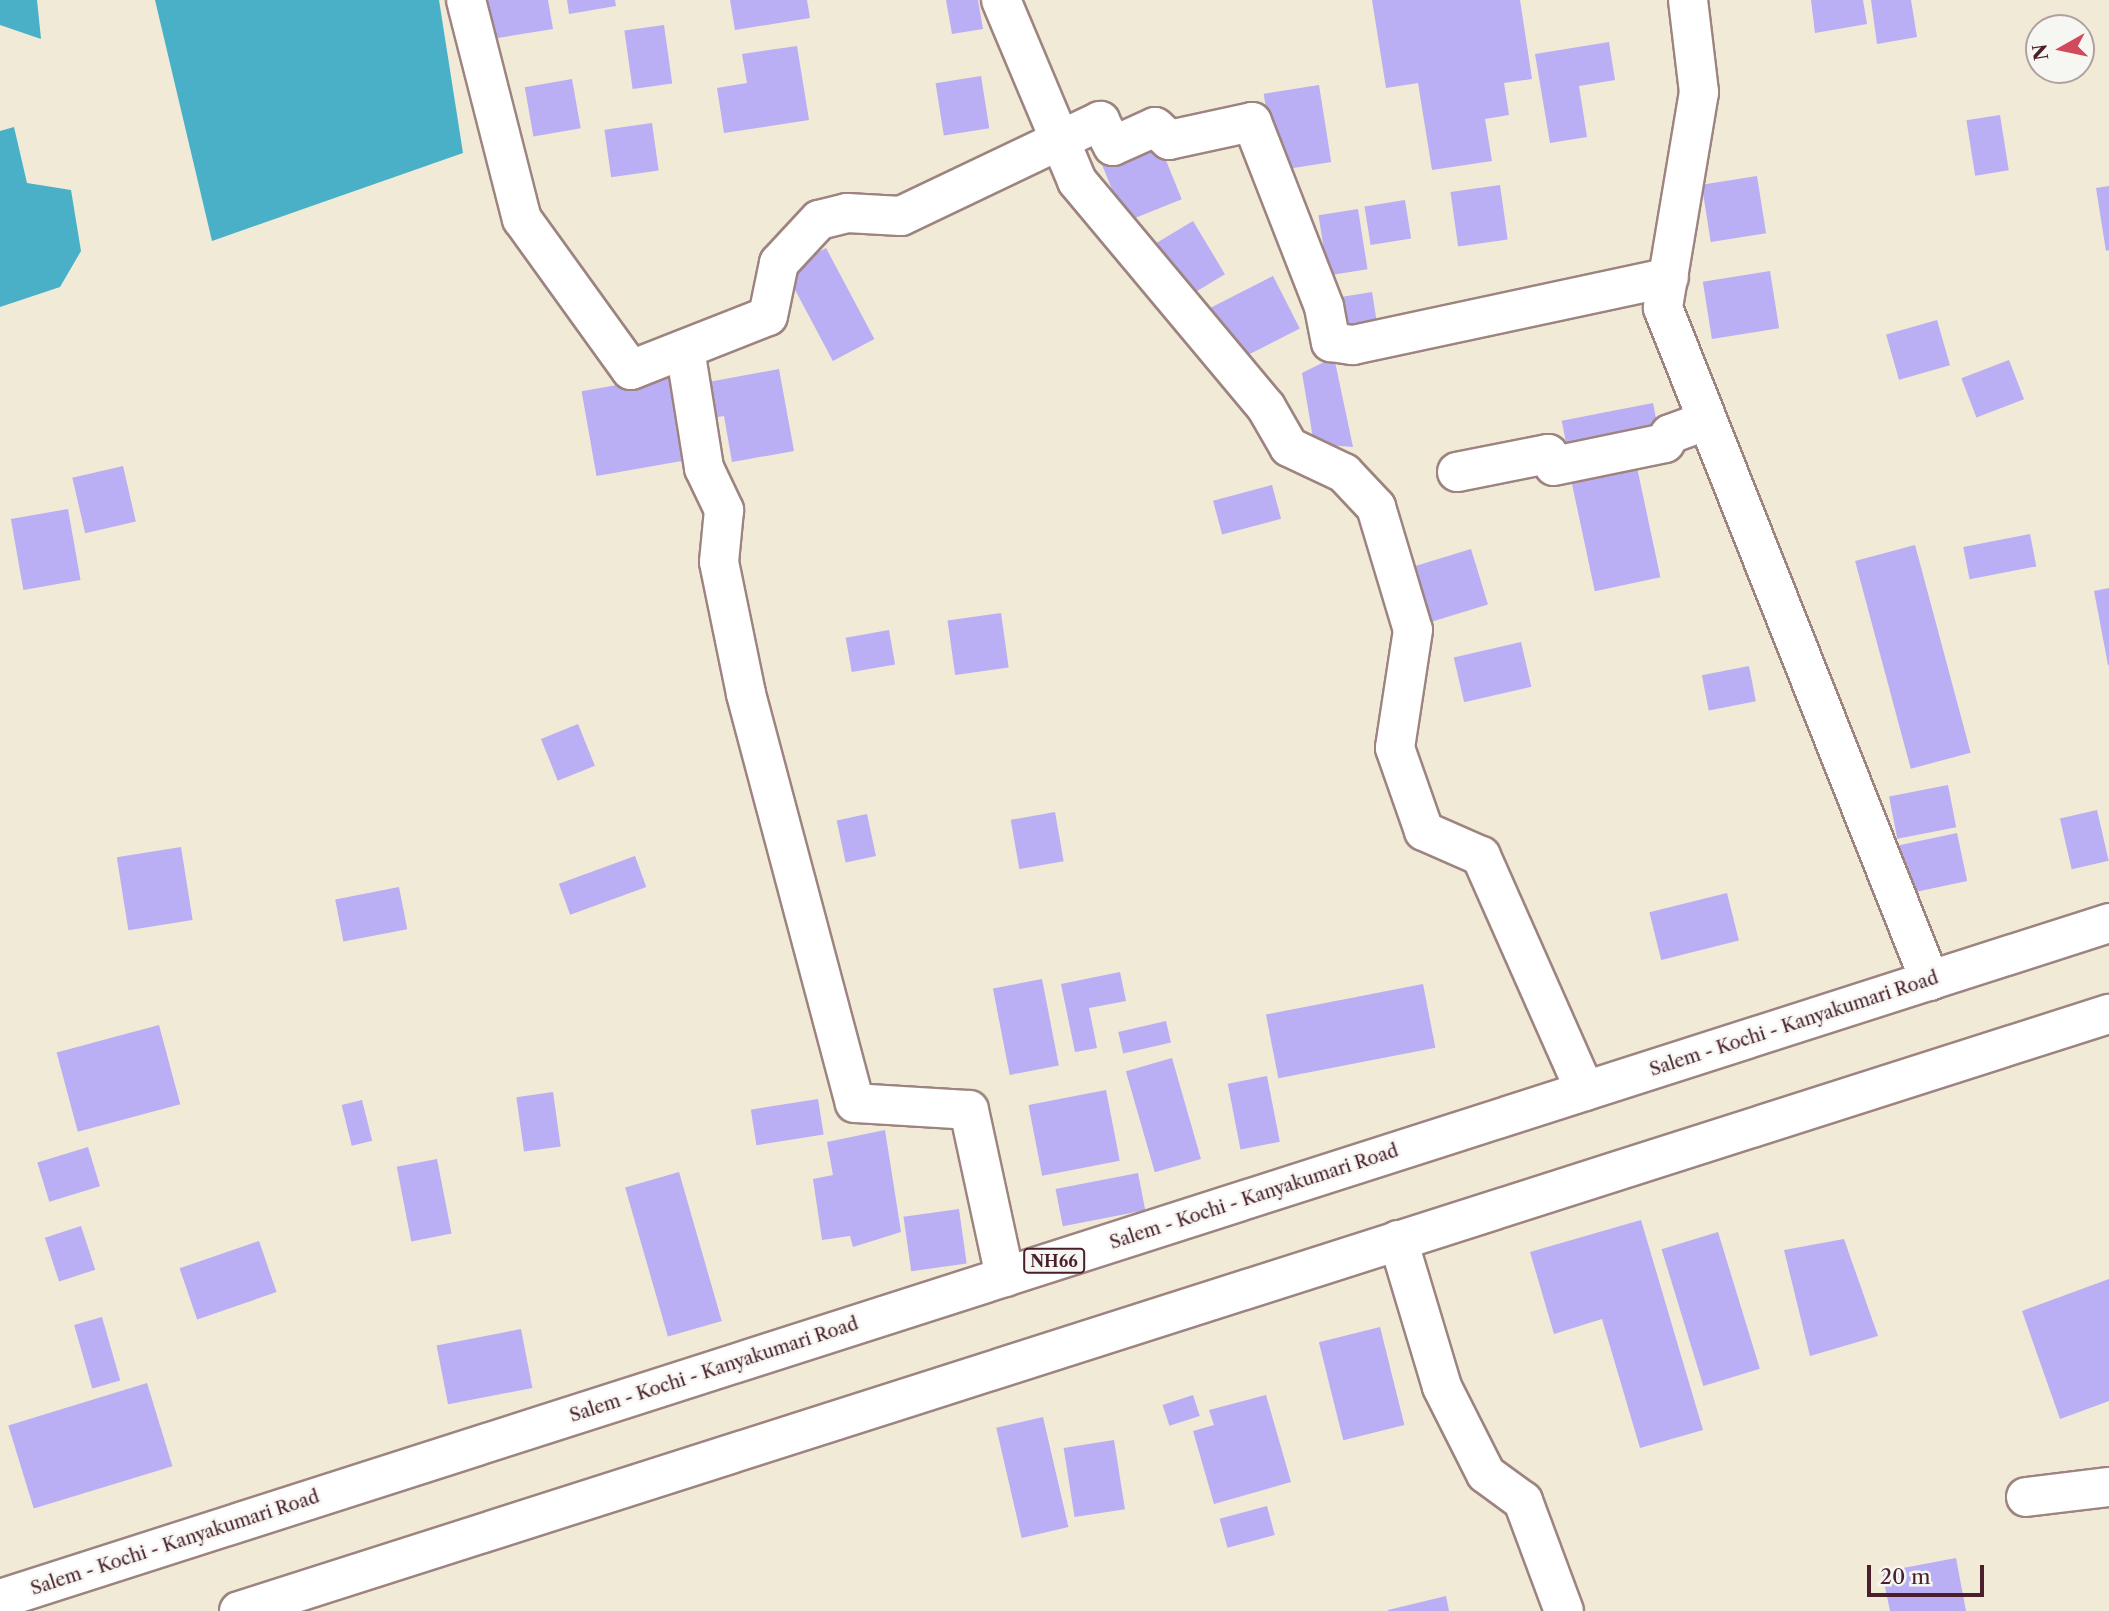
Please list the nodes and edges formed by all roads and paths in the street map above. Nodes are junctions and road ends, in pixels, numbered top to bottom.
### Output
1 (466, 0) edge
2 (1001, 0) edge
3 (1688, 0) edge
4 (1058, 136) junction
5 (1669, 277) junction
6 (685, 349) junction
7 (1706, 421) junction
8 (1457, 472) dead end
9 (2109, 923) edge
10 (1930, 981) junction
11 (2109, 1014) edge
12 (1585, 1091) junction
13 (1398, 1240) junction
14 (1005, 1276) junction
15 (2109, 1487) edge
16 (2026, 1497) dead end
17 (0, 1599) edge
18 (239, 1611) edge
19 (1564, 1611) edge

1 - 6 main road
2 - 4 main road
3 - 5 main road
4 - 5 main road
4 - 6 main road
4 - 12 main road
5 - 7 main road
6 - 14 main road
7 - 8 main road
7 - 10 main road
9 - 10 main road, Salem - Kochi - Kanyakumari Road / NH66
10 - 12 main road, Salem - Kochi - Kanyakumari Road / NH66
11 - 13 main road
12 - 14 main road, Salem - Kochi - Kanyakumari Road / NH66
13 - 18 main road
13 - 19 main road
14 - 17 main road, Salem - Kochi - Kanyakumari Road / NH66
15 - 16 main road

